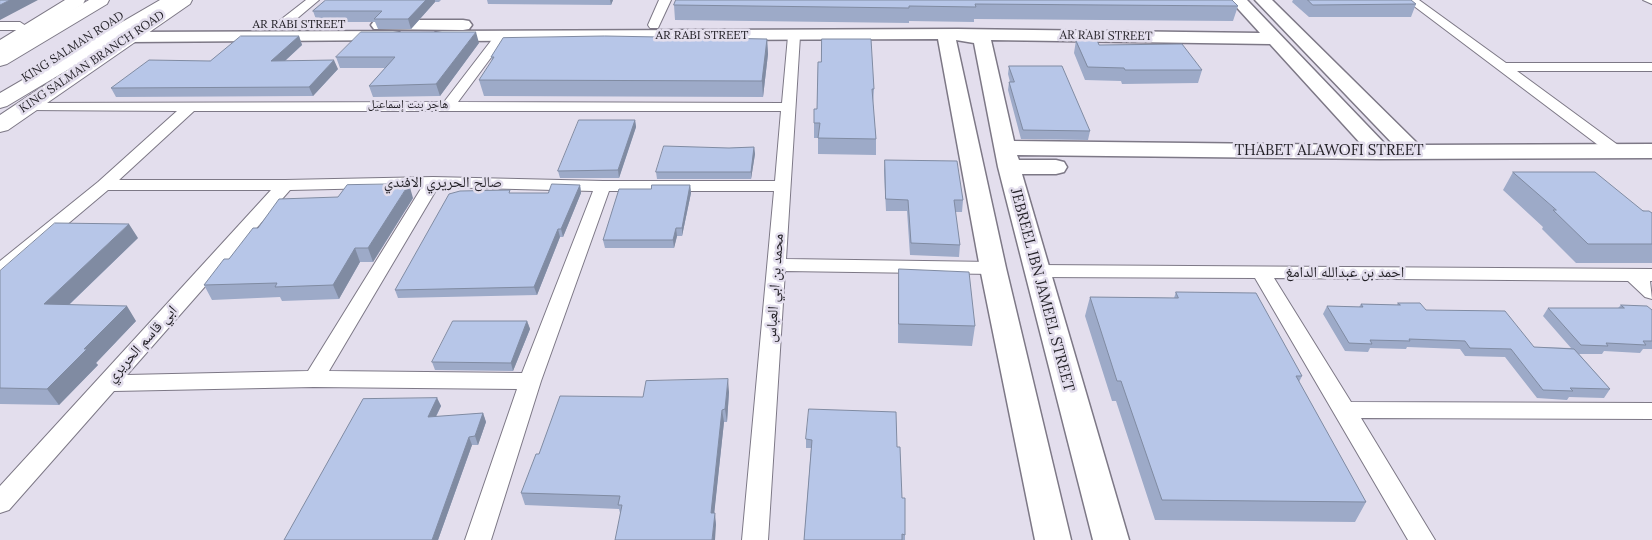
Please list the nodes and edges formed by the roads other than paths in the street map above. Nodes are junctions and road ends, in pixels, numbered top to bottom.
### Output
1 (66, 0) edge
2 (77, 0) edge
3 (101, 0) edge
4 (147, 0) edge
5 (172, 0) edge
6 (184, 0) edge
7 (313, 0) edge
8 (665, 0) edge
9 (1238, 0) edge
10 (1263, 0) edge
11 (1412, 0) edge
12 (283, 24) junction
13 (147, 25) junction
14 (654, 25) junction
15 (0, 26) edge
16 (20, 26) junction
17 (1268, 32) junction
18 (501, 36) junction
19 (794, 36) junction
20 (0, 37) edge
21 (129, 37) junction
22 (946, 37) junction
23 (0, 48) edge
24 (0, 60) edge
25 (1504, 67) junction
26 (1652, 67) edge
27 (0, 94) edge
28 (0, 102) edge
29 (449, 105) junction
30 (28, 106) junction
31 (189, 107) junction
32 (789, 107) junction
33 (0, 125) edge
34 (1412, 151) junction
35 (1616, 151) junction
36 (1652, 151) edge
37 (1380, 152) junction
38 (1017, 157) junction
39 (1652, 167) edge
40 (433, 182) junction
41 (104, 185) junction
42 (284, 185) junction
43 (603, 186) junction
44 (783, 186) junction
45 (776, 265) junction
46 (993, 268) junction
47 (0, 271) edge
48 (1037, 271) junction
49 (1261, 272) junction
50 (1633, 275) junction
51 (1652, 275) edge
52 (1652, 293) edge
53 (314, 379) junction
54 (530, 382) junction
55 (107, 383) junction
56 (1343, 410) junction
57 (1652, 411) edge
58 (0, 503) edge
59 (478, 540) edge
60 (755, 540) edge
61 (1052, 540) edge
62 (1111, 540) edge
63 (1422, 540) edge

1 - 16 main road
2 - 23 main road
3 - 24 main road, KING SALMAN ROAD
4 - 27 main road, KING SALMAN ROAD
5 - 28 main road
6 - 13 main road, KING SALMAN BRANCH ROAD
7 - 12 street
8 - 14 street
9 - 17 street
10 - 34 street
11 - 25 street
12 - 13 street, AR RABI STREET
12 - 14 street, AR RABI STREET
13 - 21 main road, KING SALMAN BRANCH ROAD
14 - 17 street, AR RABI STREET
15 - 16 street
16 - 20 main road
17 - 22 street, AR RABI STREET
17 - 37 street
18 - 19 street, AR RABI STREET
18 - 21 street, AR RABI STREET
18 - 29 street
19 - 22 street, AR RABI STREET
19 - 32 street, محمد بن ابي العباس
21 - 30 main road, KING SALMAN BRANCH ROAD
22 - 38 street, JEBREEL IBN JAMEEL STREET
22 - 46 street
25 - 26 street
25 - 35 street
29 - 31 street, هاجر بنت إسماعيل
29 - 32 street, هاجر بنت إسماعيل
30 - 31 street, هاجر بنت إسماعيل
30 - 33 main road, KING SALMAN BRANCH ROAD
31 - 41 street
32 - 44 street, محمد بن ابي العباس
34 - 35 street, THABET ALAWOFI STREET
34 - 37 street, THABET ALAWOFI STREET
35 - 36 street, THABET ALAWOFI STREET
37 - 38 street, THABET ALAWOFI STREET
38 - 39 street, THABET ALAWOFI STREET
38 - 48 street, JEBREEL IBN JAMEEL STREET
40 - 42 street, صالح الحريري الافندي
40 - 43 street, صالح الحريري الافندي
40 - 53 street
41 - 42 street, صالح الحريري الافندي
41 - 47 street
42 - 55 street, ابي قاسم الحريري
43 - 44 street, صالح الحريري الافندي
43 - 54 street
44 - 45 street, محمد بن ابي العباس
45 - 46 street
45 - 60 street, محمد بن ابي العباس
46 - 61 street
48 - 49 street, احمد بن عبدالله الدامغ
48 - 62 street, JEBREEL IBN JAMEEL STREET
49 - 50 street, احمد بن عبدالله الدامغ
49 - 56 street
50 - 51 street, احمد بن عبدالله الدامغ
50 - 52 street
53 - 54 street
53 - 55 street
54 - 59 street
55 - 58 street, ابي قاسم الحريري
56 - 57 street
56 - 63 street

